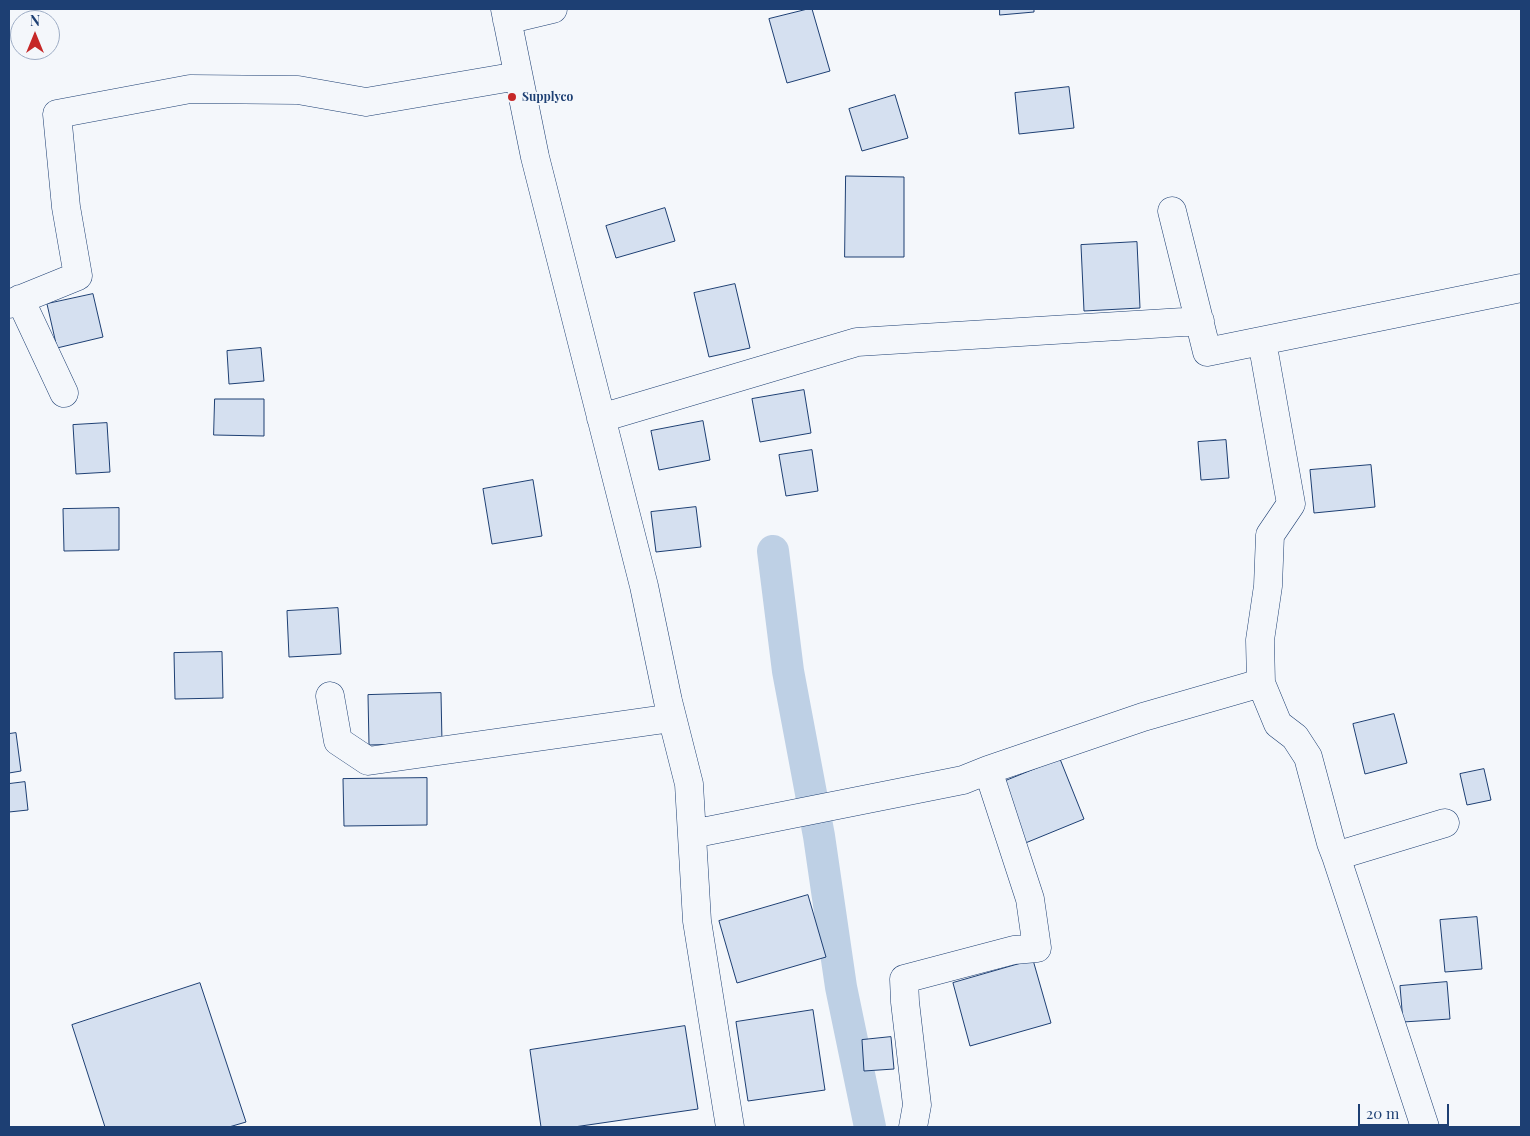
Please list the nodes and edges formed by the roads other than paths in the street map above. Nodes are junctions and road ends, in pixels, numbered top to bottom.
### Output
1 (553, 9) edge
2 (506, 14) edge
3 (518, 76) junction
4 (1172, 210) dead end
5 (1521, 288) edge
6 (14, 302) edge
7 (1200, 320) junction
8 (1262, 341) junction
9 (64, 393) dead end
10 (601, 418) junction
11 (1261, 683) junction
12 (330, 696) dead end
13 (672, 718) junction
14 (988, 770) junction
15 (1445, 823) dead end
16 (692, 834) junction
17 (1336, 856) junction
18 (730, 1127) edge
19 (913, 1127) edge
20 (1425, 1127) edge

1 - 2 street
2 - 3 street
3 - 6 street
3 - 10 street
4 - 7 street
5 - 8 street
6 - 9 street
7 - 8 street
7 - 10 street
8 - 11 street
10 - 13 street
11 - 14 street
11 - 17 street
12 - 13 street
13 - 16 street
14 - 16 street
14 - 19 street
15 - 17 street
16 - 18 street
17 - 20 street

